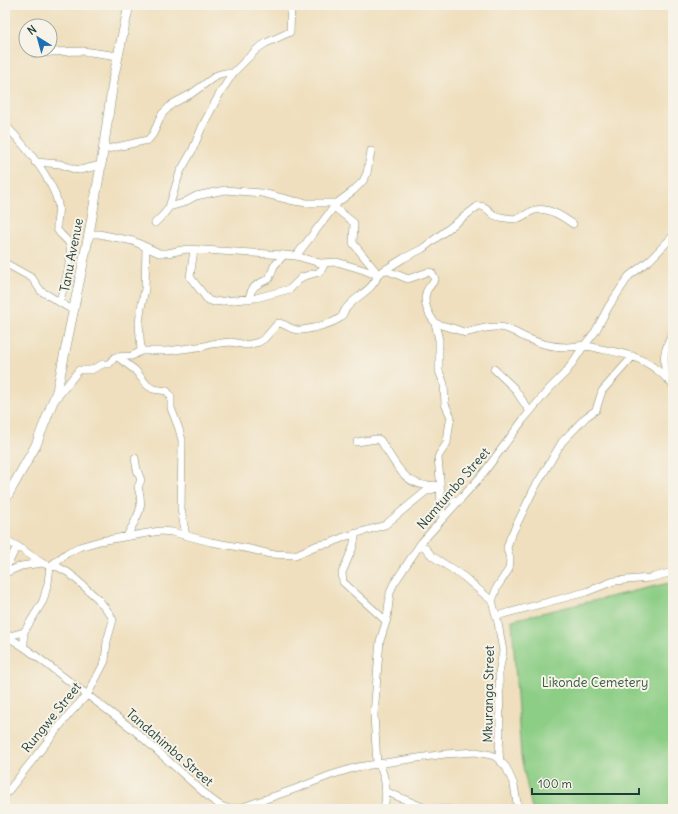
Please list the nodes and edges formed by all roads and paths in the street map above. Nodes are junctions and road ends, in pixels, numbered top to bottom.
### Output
1 (129, 5) edge
2 (291, 5) edge
3 (58, 53) edge
4 (118, 56) junction
5 (233, 73) junction
6 (9, 129) dead end
7 (103, 150) junction
8 (371, 151) dead end
9 (35, 162) junction
10 (101, 165) junction
11 (336, 205) junction
12 (169, 207) junction
13 (155, 223) dead end
14 (573, 224) dead end
15 (89, 234) junction
16 (673, 236) edge
17 (146, 247) junction
18 (194, 250) junction
19 (284, 255) junction
20 (296, 256) junction
21 (5, 262) edge
22 (325, 263) junction
23 (386, 270) junction
24 (378, 274) junction
25 (249, 299) junction
26 (59, 302) junction
27 (74, 311) junction
28 (435, 323) junction
29 (673, 332) edge
30 (670, 345) edge
31 (584, 346) junction
32 (141, 351) junction
33 (633, 356) junction
34 (119, 358) junction
35 (494, 370) dead end
36 (666, 378) junction
37 (673, 385) edge
38 (53, 402) junction
39 (530, 412) junction
40 (357, 442) dead end
41 (135, 458) dead end
42 (440, 486) junction
43 (5, 500) edge
44 (440, 500) junction
45 (460, 500) junction
46 (444, 518) junction
47 (356, 533) junction
48 (127, 536) junction
49 (186, 536) junction
50 (5, 540) edge
51 (421, 543) junction
52 (17, 546) junction
53 (42, 563) junction
54 (50, 566) junction
55 (5, 572) edge
56 (673, 572) edge
57 (492, 601) junction
58 (496, 616) junction
59 (386, 621) junction
60 (24, 632) junction
61 (6, 637) edge
62 (24, 646) junction
63 (88, 694) junction
64 (500, 761) junction
65 (378, 764) junction
66 (385, 791) junction
67 (5, 795) edge
68 (221, 807) edge
69 (250, 807) edge
70 (384, 809) edge
71 (427, 809) edge
72 (438, 809) edge
73 (448, 809) edge
74 (518, 809) edge

1 - 4 street, Tanu Avenue
2 - 5 street
3 - 4 street
4 - 7 street, Tanu Avenue
5 - 7 street
5 - 12 street
6 - 9 street
7 - 10 street, Tanu Avenue
8 - 11 street
9 - 10 street
9 - 26 street
10 - 15 street, Tanu Avenue
11 - 12 street
11 - 20 street
11 - 24 street
12 - 13 street
14 - 23 street
15 - 17 street
15 - 27 street, Tanu Avenue
16 - 31 street, Namtumbo Street
17 - 18 street
17 - 32 street
18 - 19 street
18 - 25 street
19 - 20 street
19 - 25 street
20 - 22 street
21 - 26 street
22 - 24 street
22 - 25 street
23 - 24 street
23 - 28 street
24 - 32 street
26 - 27 street
27 - 38 street, Tanu Avenue
28 - 31 street
28 - 42 street
29 - 30 street
30 - 36 street
31 - 33 street
31 - 39 street, Namtumbo Street
32 - 34 street
33 - 36 street
33 - 57 street
34 - 38 street
34 - 49 street
35 - 39 street
36 - 37 street
38 - 43 street, Tanu Avenue
39 - 45 street, Namtumbo Street
40 - 42 street
41 - 48 street
42 - 44 street
42 - 47 street
44 - 45 street
44 - 46 street
45 - 46 street, Namtumbo Street
46 - 51 street, Namtumbo Street
47 - 49 street
47 - 59 street
48 - 49 street
48 - 54 street
50 - 52 street, Rungwe Street
51 - 57 street
51 - 59 street, Namtumbo Street
52 - 53 street, Rungwe Street
52 - 55 street
53 - 54 street, Rungwe Street
53 - 55 street
54 - 60 street
54 - 63 street, Rungwe Street
56 - 58 street
57 - 58 street, Mkuranga Street
58 - 64 street, Mkuranga Street
59 - 65 street, Namtumbo Street
60 - 61 street
60 - 62 street
61 - 62 street, Tandahimba Street
62 - 63 street, Tandahimba Street
63 - 67 street, Rungwe Street
63 - 68 street, Tandahimba Street
64 - 65 street, Tandahimba Street
64 - 74 street
65 - 66 street, Namtumbo Street
65 - 69 street, Tandahimba Street
66 - 70 street, Namtumbo Street
66 - 71 street
68 - 69 street, Tandahimba Street
72 - 73 street

